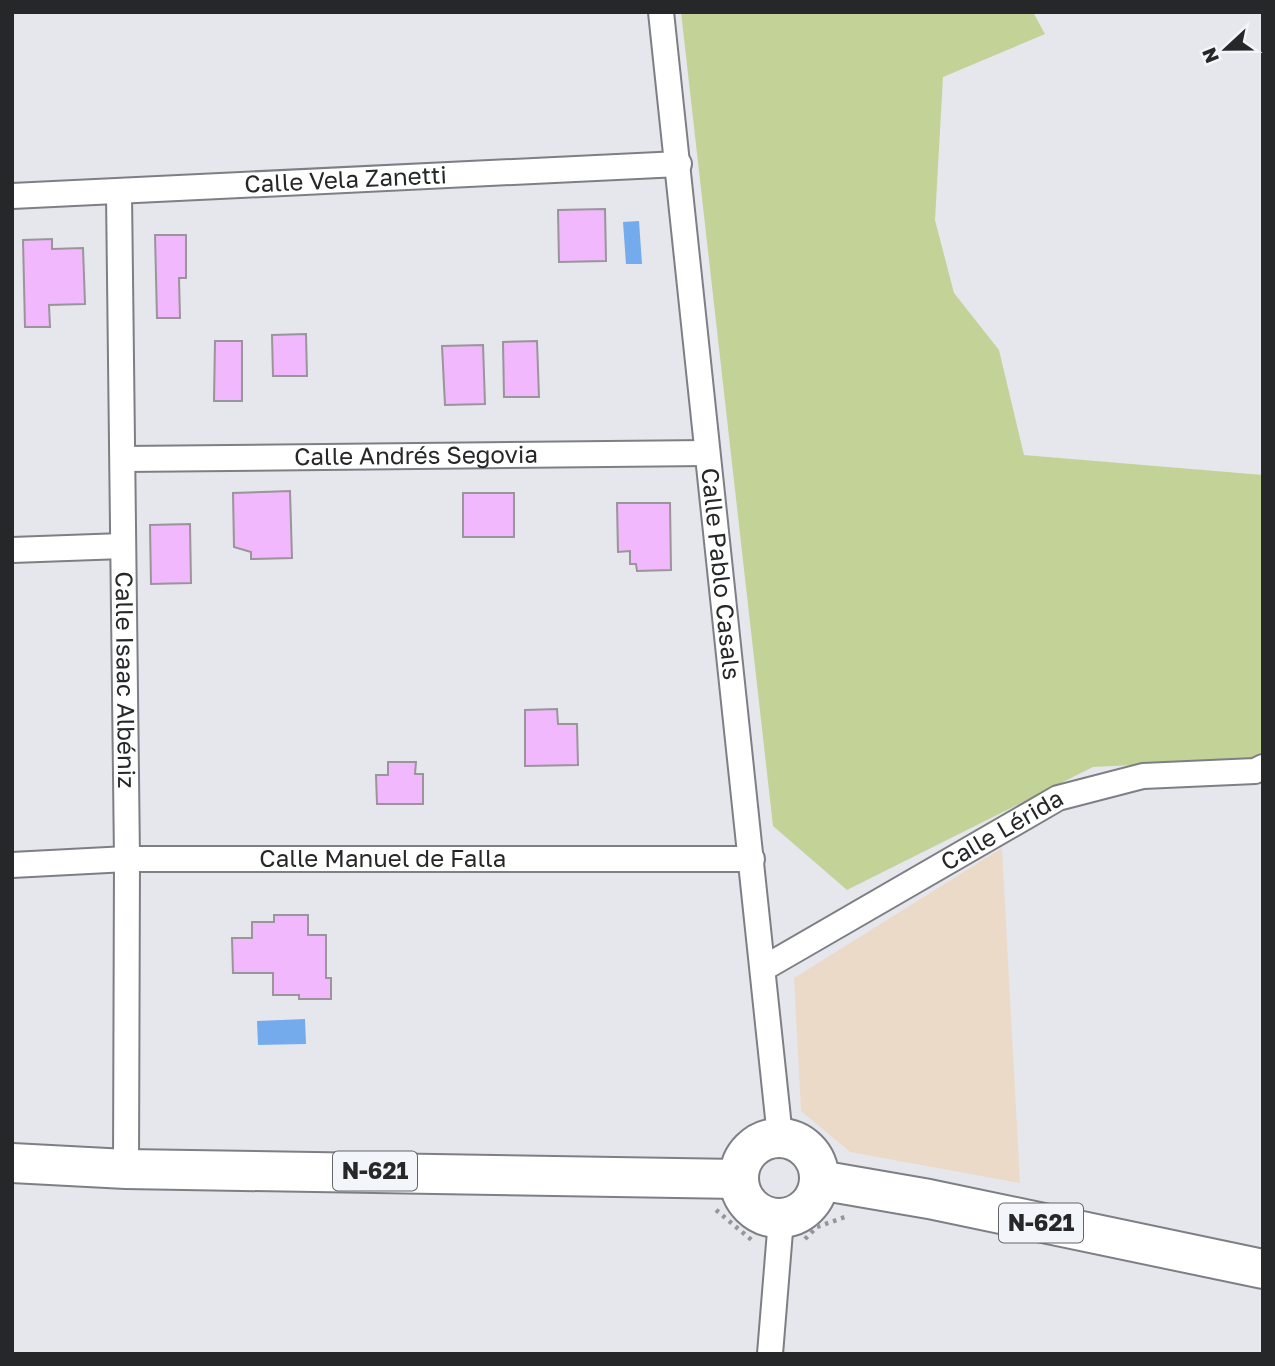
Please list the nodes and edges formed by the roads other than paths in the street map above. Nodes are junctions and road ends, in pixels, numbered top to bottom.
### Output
1 (661, 12) edge
2 (679, 164) junction
3 (119, 194) junction
4 (12, 196) edge
5 (707, 453) junction
6 (124, 459) junction
7 (123, 546) junction
8 (12, 551) edge
9 (1263, 767) edge
10 (127, 859) junction
11 (752, 859) junction
12 (12, 865) edge
13 (764, 968) junction
14 (780, 1137) junction
15 (12, 1163) edge
16 (126, 1169) junction
17 (738, 1179) junction
18 (819, 1180) junction
19 (781, 1219) junction
20 (1263, 1269) edge
21 (769, 1354) edge

1 - 2 street, Calle Pablo Casals
2 - 3 street, Calle Vela Zanetti
2 - 5 street, Calle Pablo Casals
3 - 4 street, Calle Vela Zanetti
3 - 6 street, Calle Isaac Albéniz
5 - 6 street, Calle Andrés Segovia
5 - 11 street, Calle Pablo Casals
6 - 7 street, Calle Isaac Albéniz
7 - 8 street
7 - 10 street, Calle Isaac Albéniz
9 - 13 street, Calle Lérida
10 - 11 street, Calle Manuel de Falla
10 - 12 street, Calle Manuel de Falla
10 - 16 street, Calle Isaac Albéniz
11 - 13 street, Calle Pablo Casals
13 - 14 street, Calle Pablo Casals
14 - 17 highway
14 - 18 highway
15 - 16 highway, N-621
16 - 17 highway, N-621
17 - 19 highway
18 - 19 highway
18 - 20 highway, N-621
19 - 21 street

